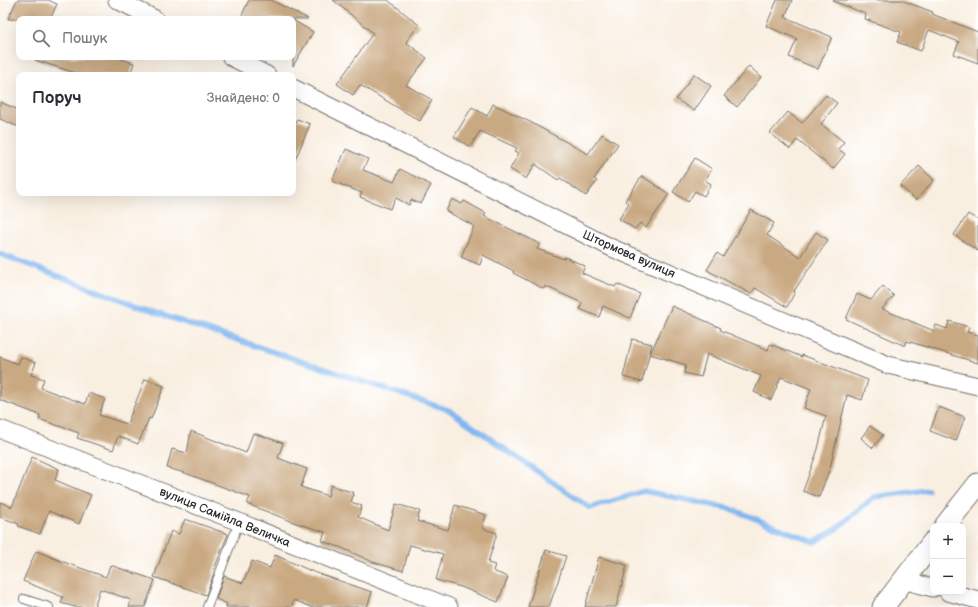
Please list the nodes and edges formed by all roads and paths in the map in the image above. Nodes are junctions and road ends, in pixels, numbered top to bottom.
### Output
1 (117, 0) edge
2 (149, 16) edge
3 (237, 60) edge
4 (261, 72) edge
5 (296, 90) edge
6 (978, 386) edge
7 (0, 429) edge
8 (978, 484) edge
9 (239, 522) junction
10 (947, 523) edge
11 (930, 546) edge
12 (903, 580) junction
13 (930, 587) edge
14 (959, 595) edge
15 (24, 599) dead end
16 (978, 600) edge
17 (50, 607) edge
18 (207, 607) edge
19 (449, 607) edge
20 (883, 607) edge

1 - 2 street
3 - 4 street
5 - 6 street, Штормова вулиця
7 - 9 street, вулиця Самійла Величка
8 - 10 street
9 - 18 lane
9 - 19 street, вулиця Самійла Величка
11 - 12 street
12 - 13 street
12 - 20 street
14 - 16 street
15 - 17 lane

